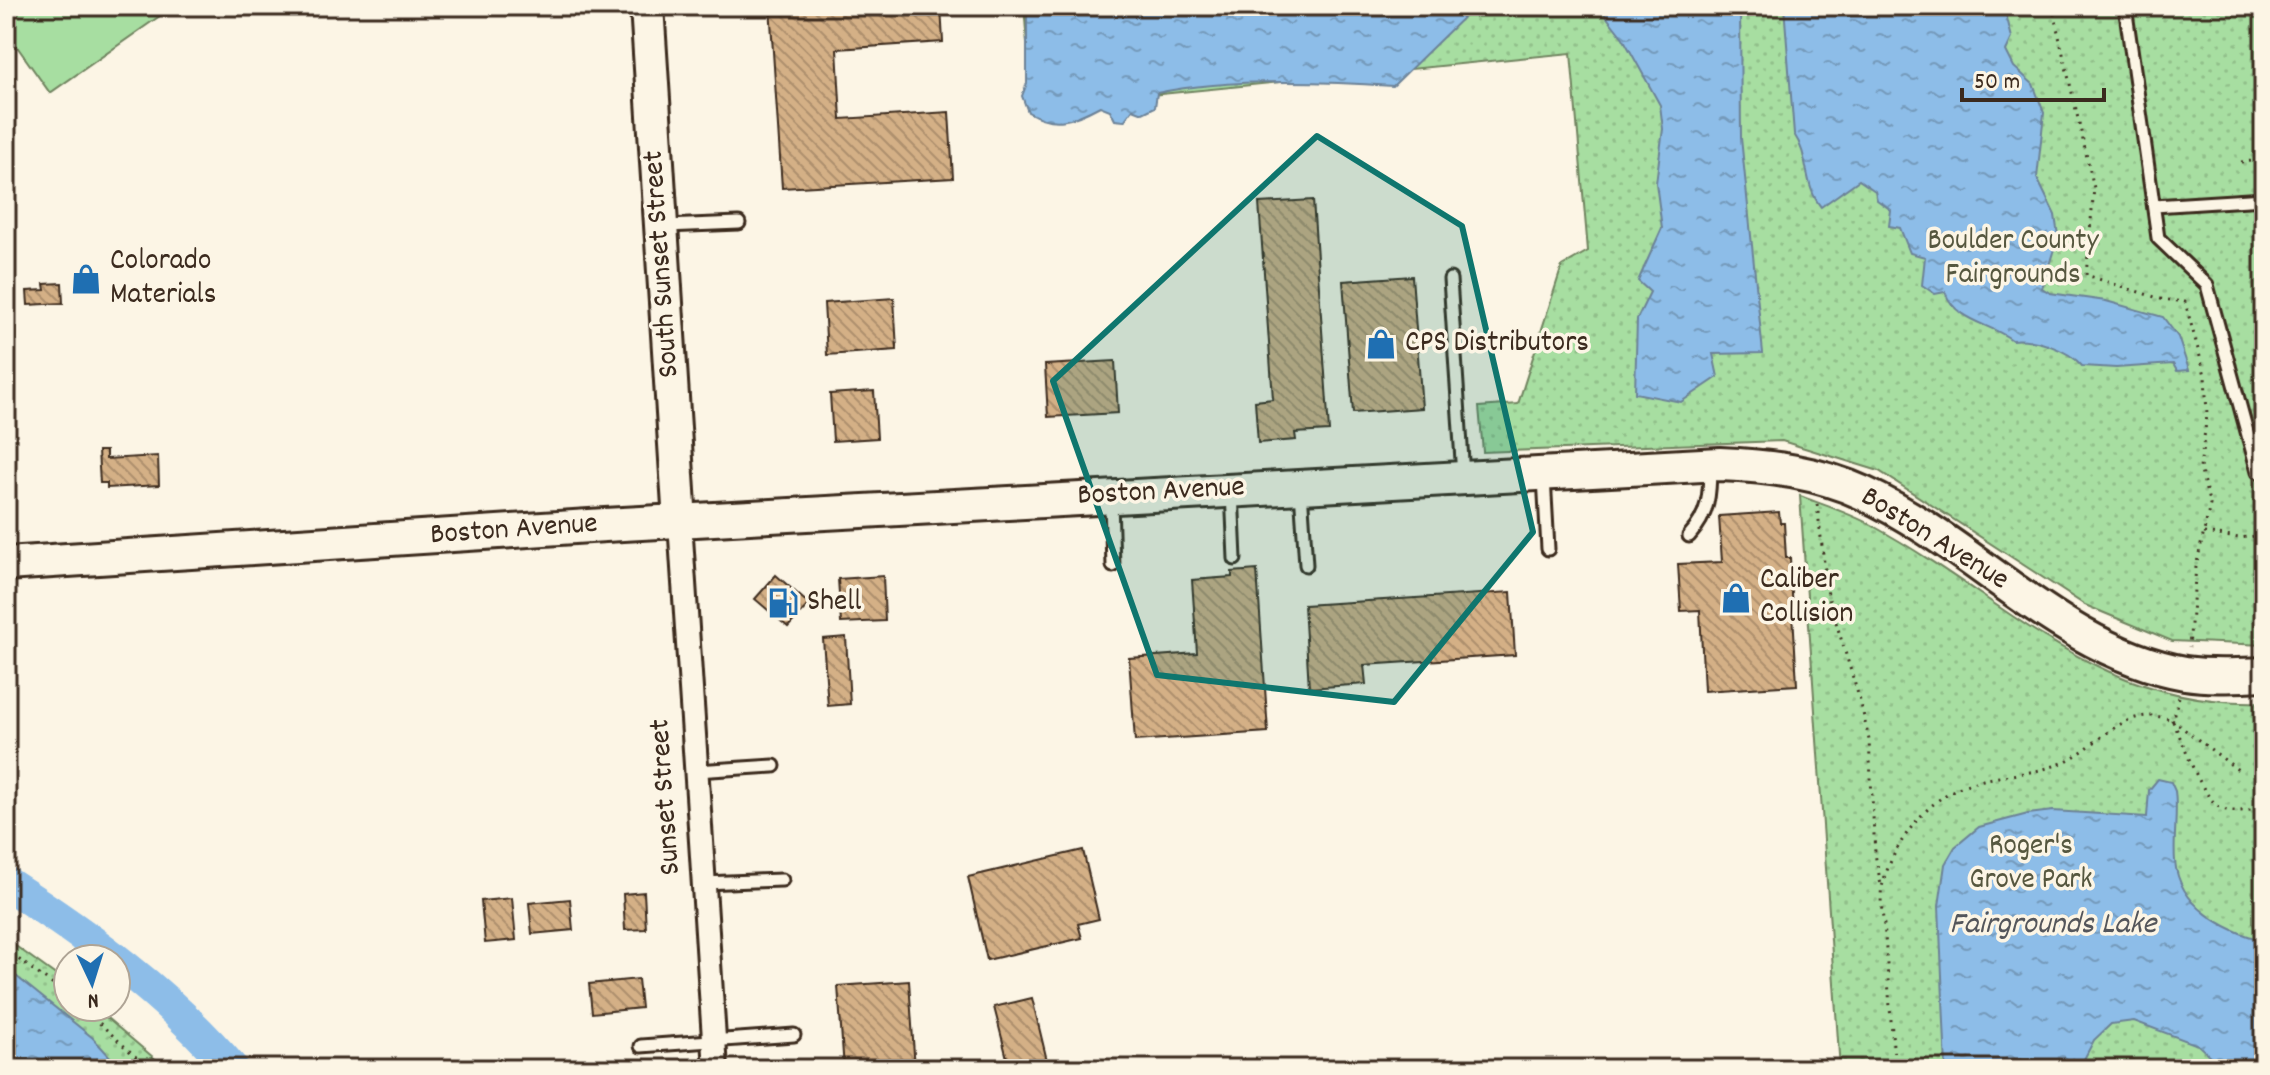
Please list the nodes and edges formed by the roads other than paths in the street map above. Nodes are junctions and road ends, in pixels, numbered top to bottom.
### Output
1 (647, 6) edge
2 (2125, 6) edge
3 (2264, 199) edge
4 (2154, 206) junction
5 (739, 223) dead end
6 (661, 227) junction
7 (1450, 279) dead end
8 (2264, 438) edge
9 (2249, 440) junction
10 (1710, 465) junction
11 (1544, 472) junction
12 (2264, 475) edge
13 (1463, 476) junction
14 (1301, 485) junction
15 (1232, 489) junction
16 (1110, 496) junction
17 (680, 522) junction
18 (1689, 536) dead end
19 (1548, 549) dead end
20 (1235, 559) dead end
21 (6, 564) edge
22 (1306, 565) dead end
23 (1113, 566) dead end
24 (2264, 674) edge
25 (774, 766) dead end
26 (696, 771) junction
27 (782, 880) dead end
28 (703, 883) junction
29 (794, 1035) dead end
30 (714, 1040) junction
31 (641, 1046) dead end
32 (716, 1069) edge

1 - 6 street, South Sunset Street
2 - 4 lane
3 - 4 lane
4 - 9 lane
5 - 6 lane
6 - 17 street, South Sunset Street
7 - 13 lane
8 - 9 lane
9 - 12 lane
10 - 11 street, Boston Avenue
10 - 18 lane
10 - 24 street, Boston Avenue
11 - 13 street, Boston Avenue
11 - 19 lane
13 - 14 street, Boston Avenue
14 - 15 street, Boston Avenue
14 - 22 lane
15 - 16 street, Boston Avenue
15 - 20 lane
16 - 17 street, Boston Avenue
16 - 23 lane
17 - 21 street, Boston Avenue
17 - 26 street, Sunset Street
25 - 26 lane
26 - 28 street, Sunset Street
27 - 28 lane
28 - 30 street, Sunset Street
29 - 30 lane
30 - 31 lane
30 - 32 street, Sunset Street

